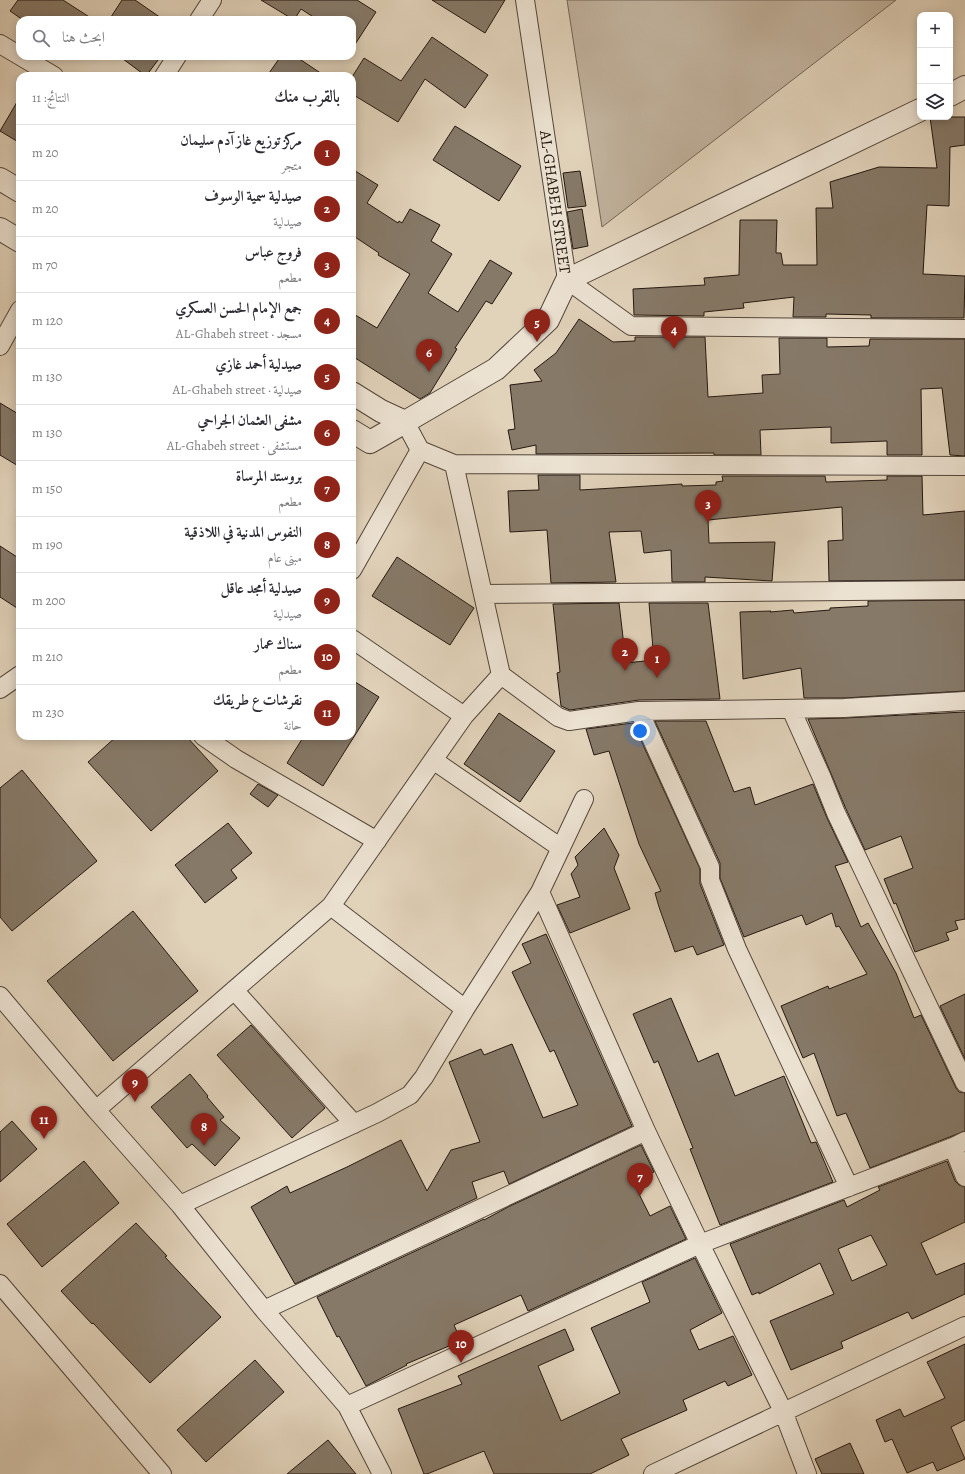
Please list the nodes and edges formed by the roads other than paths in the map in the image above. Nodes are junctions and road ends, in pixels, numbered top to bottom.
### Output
1 (212, 0) edge
2 (525, 0) edge
3 (202, 16) edge
4 (0, 44) edge
5 (16, 53) edge
6 (27, 60) edge
7 (174, 60) edge
8 (47, 72) edge
9 (167, 72) edge
10 (965, 87) edge
11 (953, 93) edge
12 (917, 111) edge
13 (0, 179) edge
14 (16, 189) edge
15 (0, 229) edge
16 (16, 239) edge
17 (567, 280) junction
18 (16, 317) edge
19 (965, 329) edge
20 (0, 346) edge
21 (356, 395) edge
22 (405, 422) junction
23 (356, 433) edge
24 (420, 450) junction
25 (454, 464) junction
26 (965, 466) edge
27 (356, 563) edge
28 (965, 590) edge
29 (483, 594) junction
30 (356, 643) edge
31 (501, 674) junction
32 (16, 678) edge
33 (0, 689) edge
34 (965, 701) edge
35 (791, 709) junction
36 (639, 711) junction
37 (464, 716) junction
38 (209, 740) edge
39 (433, 760) junction
40 (584, 799) dead end
41 (376, 841) junction
42 (561, 848) junction
43 (540, 892) junction
44 (331, 906) junction
45 (234, 990) junction
46 (0, 996) edge
47 (464, 1009) junction
48 (965, 1083) edge
49 (96, 1110) junction
50 (354, 1124) junction
51 (646, 1131) junction
52 (959, 1144) edge
53 (965, 1177) edge
54 (849, 1187) junction
55 (180, 1205) junction
56 (700, 1244) junction
57 (0, 1284) edge
58 (264, 1310) junction
59 (965, 1326) edge
60 (347, 1406) junction
61 (784, 1411) junction
62 (162, 1474) edge
63 (382, 1474) edge
64 (653, 1474) edge
65 (807, 1474) edge

1 - 3 street
2 - 17 street, AL-GHABEH STREET
4 - 5 street
6 - 8 street
7 - 9 street
10 - 11 street
12 - 17 street
13 - 14 street
15 - 16 street
17 - 19 street
17 - 22 street, AL-GHABEH STREET
18 - 20 street
21 - 22 street
22 - 23 street, AL-GHABEH STREET
22 - 24 street
24 - 25 street
24 - 27 street
25 - 26 street
25 - 29 street
28 - 29 street
29 - 31 street
30 - 37 street
31 - 36 street
31 - 37 street
32 - 33 street
34 - 35 street
35 - 36 street
35 - 48 street
36 - 54 street
37 - 39 street
38 - 41 street
39 - 41 street
39 - 42 street
40 - 42 street
41 - 44 street
42 - 43 street
43 - 47 street
43 - 51 street
44 - 45 street
44 - 47 street
45 - 49 street
45 - 50 street
46 - 49 street
47 - 50 street
49 - 55 street
50 - 55 street
51 - 56 street
51 - 58 street
52 - 53 street
52 - 54 street
54 - 56 street
55 - 58 street
56 - 60 street
56 - 61 street
57 - 62 street
58 - 60 street
59 - 61 street
60 - 63 street
61 - 64 street
61 - 65 street

